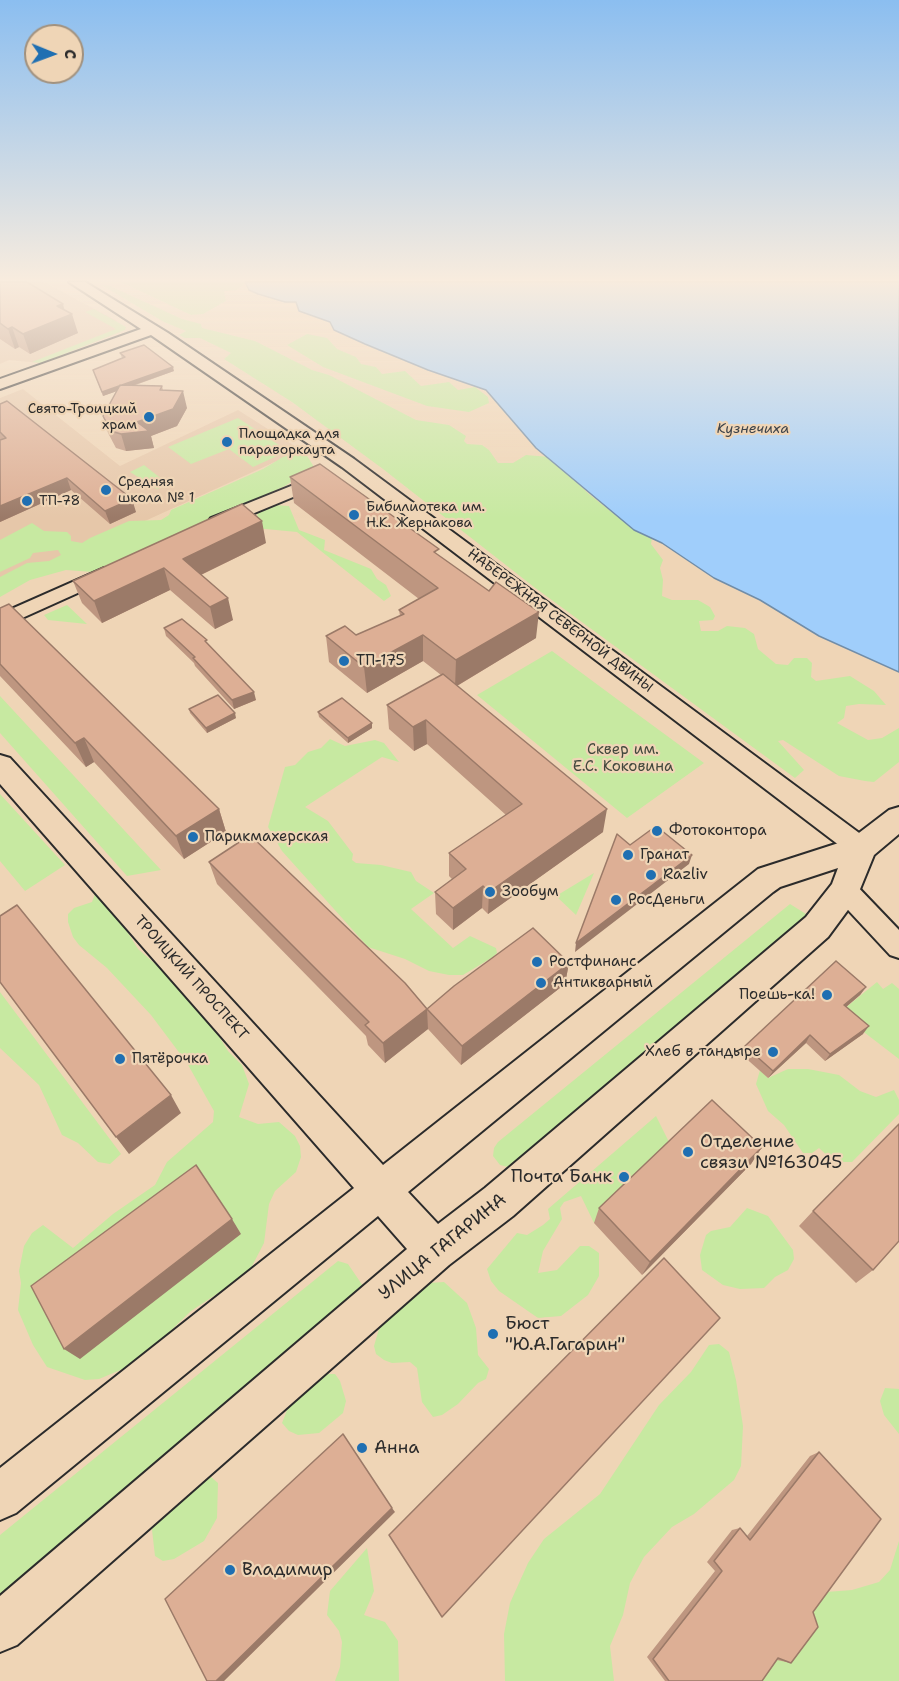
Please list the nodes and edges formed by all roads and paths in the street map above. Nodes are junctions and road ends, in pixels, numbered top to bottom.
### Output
1 (66, 360) edge
2 (196, 360) edge
3 (0, 384) edge
4 (348, 463) junction
5 (205, 528) edge
6 (122, 566) edge
7 (0, 622) edge
8 (0, 765) edge
9 (899, 818) edge
10 (861, 848) junction
11 (845, 890) junction
12 (899, 947) edge
13 (381, 1190) junction
14 (435, 1251) junction
15 (0, 1497) edge
16 (0, 1628) edge

1 - 3 street
2 - 4 street, НАБЕРЕЖНАЯ СЕВЕРНОЙ ДВИНЫ
4 - 5 street
4 - 10 street, НАБЕРЕЖНАЯ СЕВЕРНОЙ ДВИНЫ
6 - 7 street
8 - 13 main road, ТРОИЦКИЙ ПРОСПЕКТ
9 - 10 main road
10 - 11 main road, УЛИЦА ГАГАРИНА
10 - 13 main road
11 - 12 street
11 - 14 main road, УЛИЦА ГАГАРИНА
13 - 14 main road, ТРОИЦКИЙ ПРОСПЕКТ
13 - 15 main road
14 - 16 main road, УЛИЦА ГАГАРИНА

